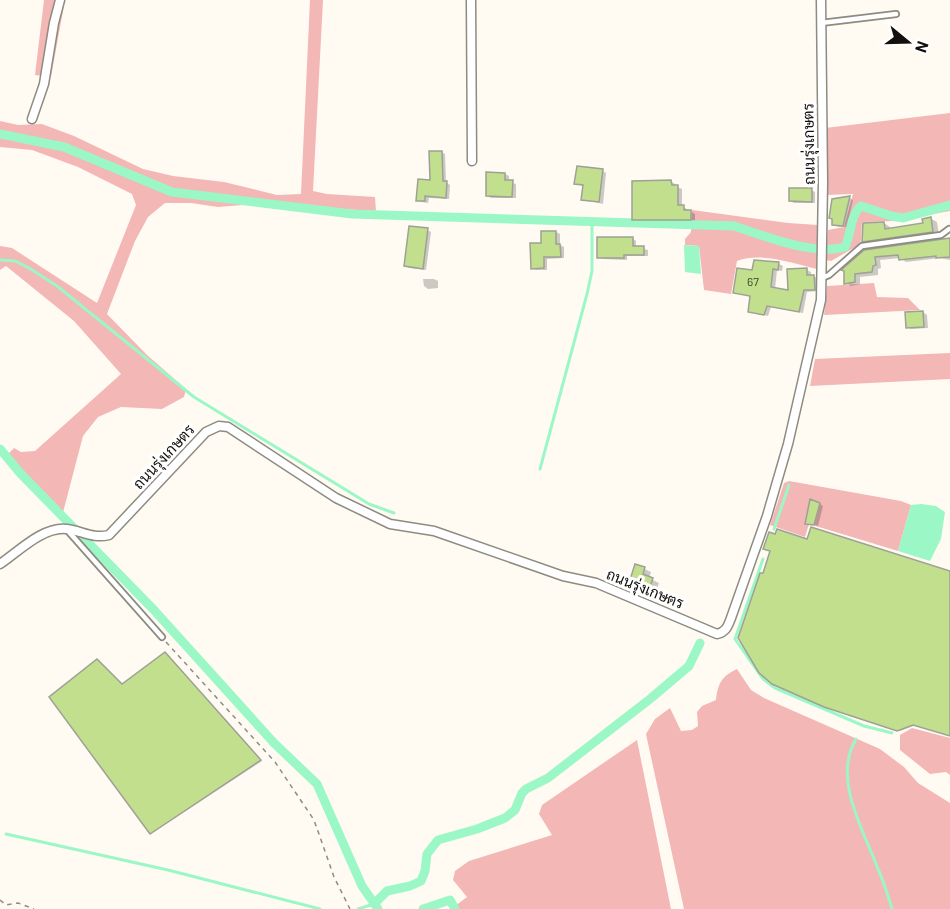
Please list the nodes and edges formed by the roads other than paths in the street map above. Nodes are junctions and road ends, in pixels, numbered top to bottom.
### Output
1 (60, 0) edge
2 (471, 0) edge
3 (821, 0) edge
4 (896, 14) dead end
5 (821, 23) junction
6 (32, 119) dead end
7 (472, 161) dead end
8 (949, 229) edge
9 (822, 278) junction
10 (67, 529) junction
11 (0, 564) edge
12 (162, 637) road end

1 - 6 street
2 - 7 street
3 - 5 street, ถนนรุ่งเกษตร
4 - 5 lane
5 - 9 street, ถนนรุ่งเกษตร
8 - 9 lane
9 - 10 street, ถนนรุ่งเกษตร
10 - 11 street
10 - 12 lane

